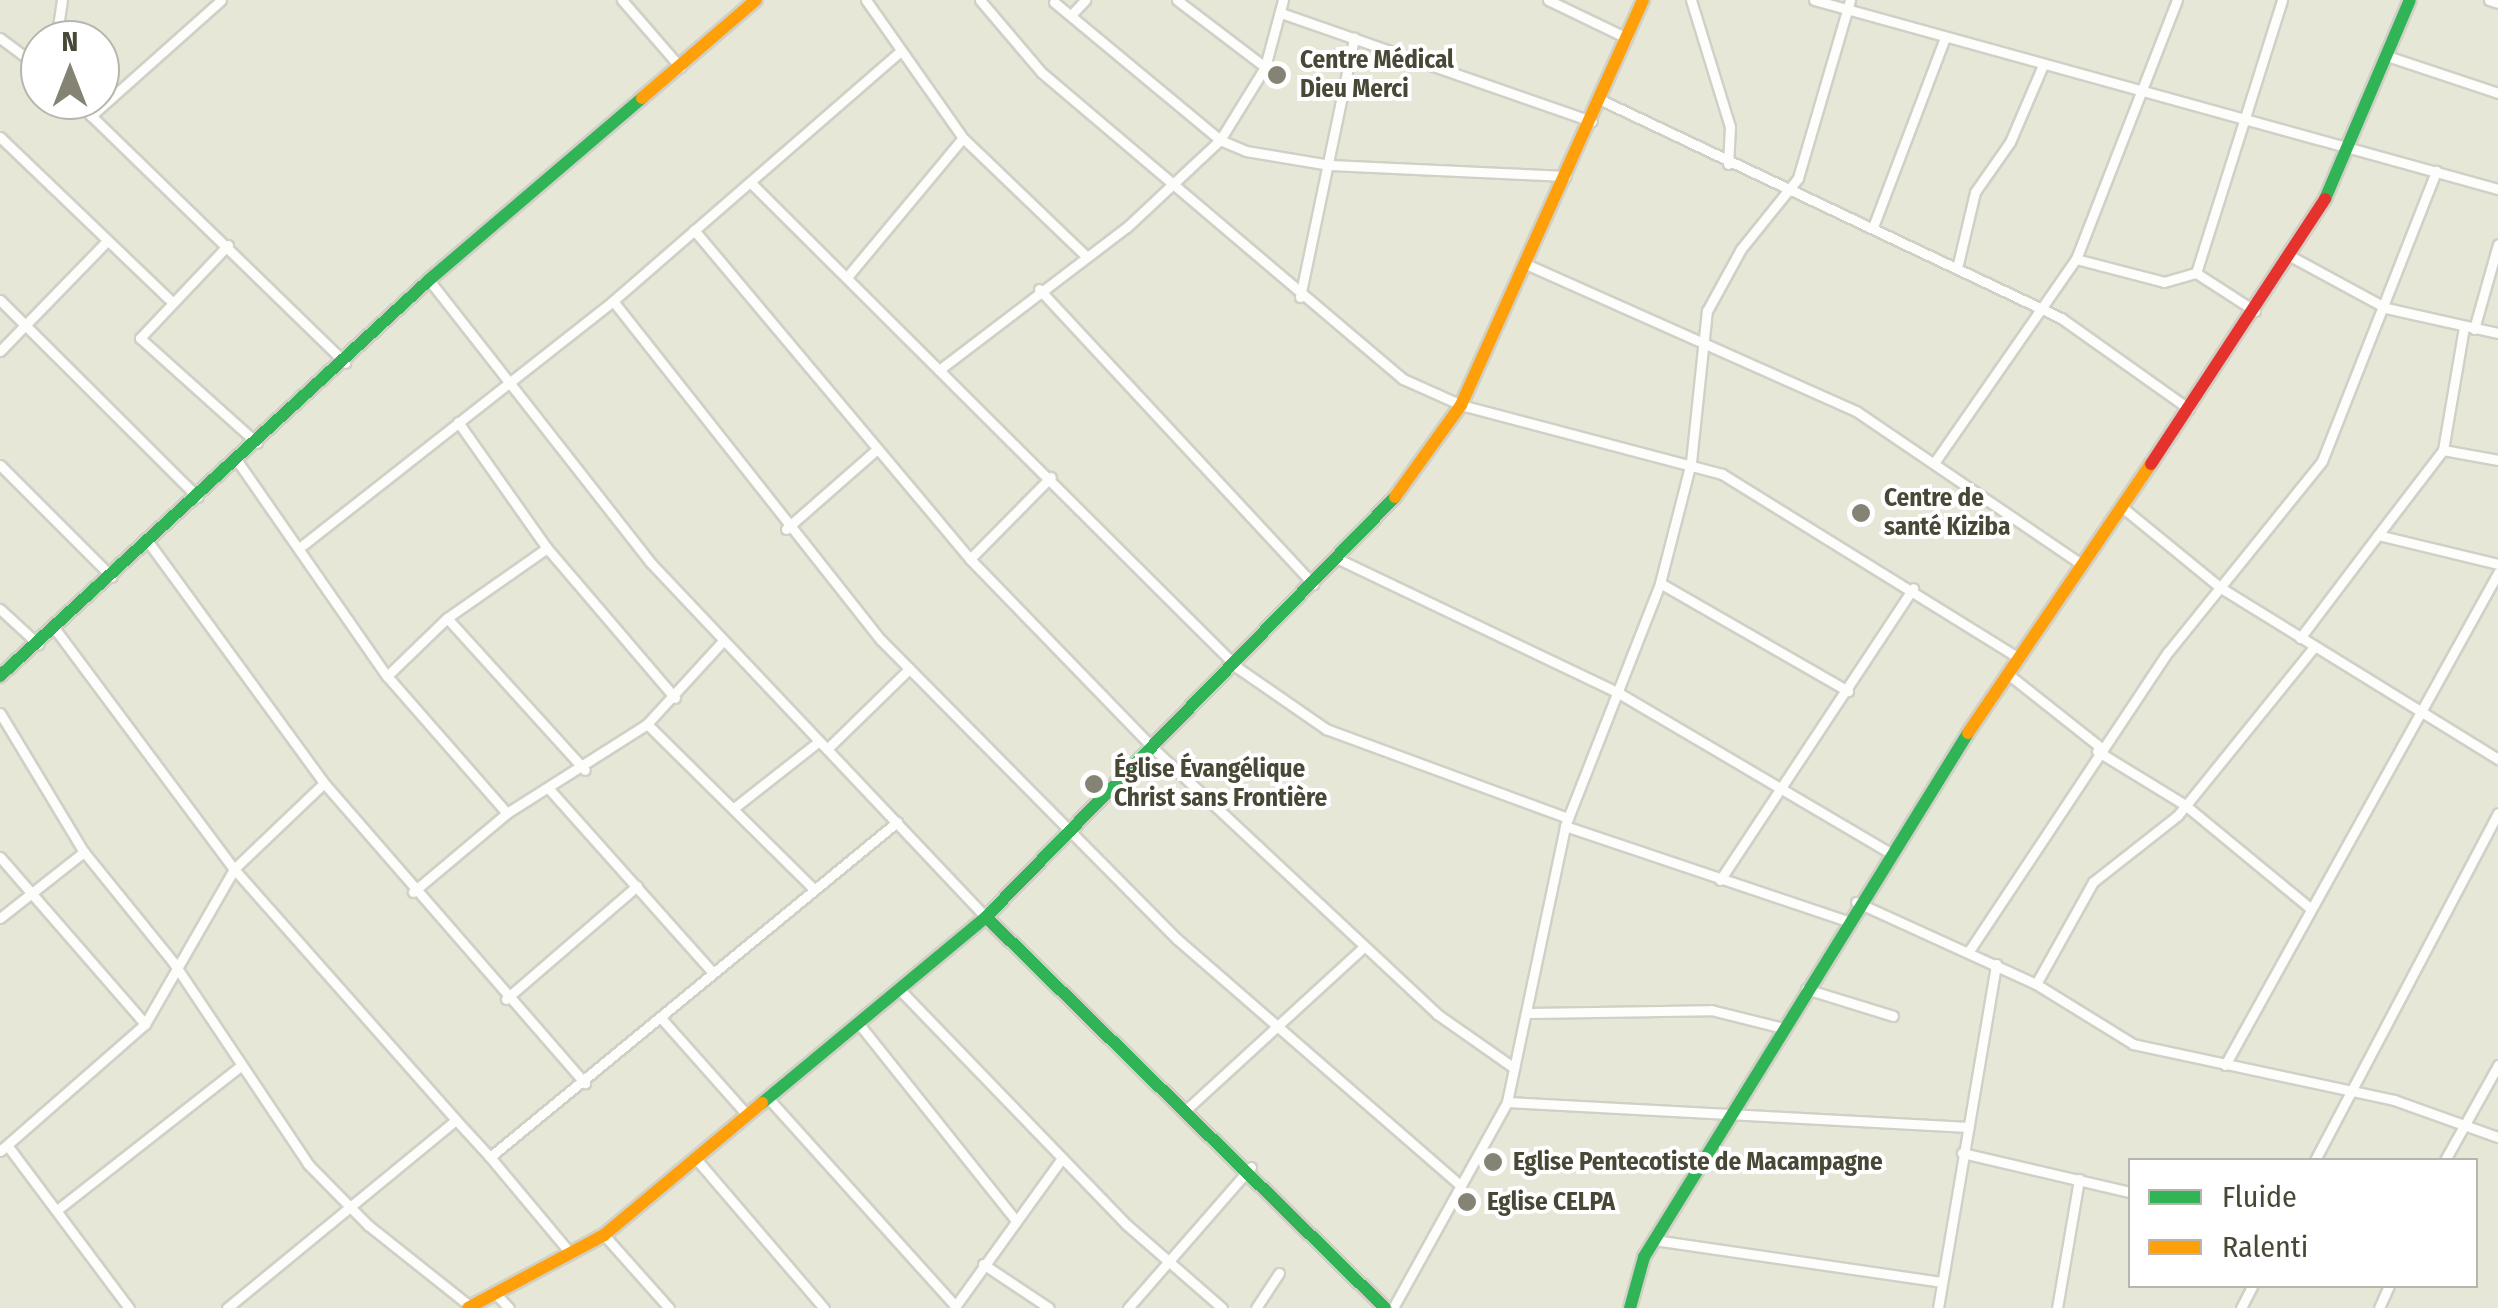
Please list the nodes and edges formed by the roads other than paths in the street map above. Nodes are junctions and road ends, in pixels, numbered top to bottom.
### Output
1 (222, 0) edge
2 (622, 0) edge
3 (756, 0) edge
4 (866, 0) edge
5 (980, 0) edge
6 (1085, 0) edge
7 (1178, 0) edge
8 (1282, 0) edge
9 (1548, 0) edge
10 (1643, 0) edge
11 (1691, 0) edge
12 (1814, 0) edge
13 (2282, 0) edge
14 (2410, 0) edge
15 (2489, 0) edge
16 (2174, 1) edge
17 (1054, 2) edge
18 (2498, 3) edge
19 (1849, 4) edge
20 (1281, 13) junction
21 (1073, 14) junction
22 (1944, 36) junction
23 (1354, 38) junction
24 (1627, 38) junction
25 (901, 51) junction
26 (2390, 57) junction
27 (2043, 65) junction
28 (680, 67) junction
29 (1265, 67) junction
30 (120, 90) edge
31 (2498, 93) edge
32 (2144, 94) junction
33 (1601, 100) junction
34 (95, 120) edge
35 (2240, 120) junction
36 (1592, 121) junction
37 (0, 137) edge
38 (963, 138) junction
39 (1220, 140) junction
40 (2354, 149) junction
41 (1728, 164) junction
42 (1330, 165) junction
43 (2436, 171) junction
44 (1569, 176) junction
45 (750, 182) junction
46 (1174, 185) junction
47 (2498, 190) edge
48 (1792, 191) junction
49 (1873, 227) junction
50 (694, 230) junction
51 (106, 243) junction
52 (228, 244) junction
53 (2498, 244) edge
54 (1086, 256) junction
55 (2292, 257) junction
56 (2076, 260) junction
57 (2495, 260) edge
58 (1958, 264) junction
59 (1528, 266) junction
60 (2196, 273) junction
61 (846, 277) junction
62 (429, 280) junction
63 (1039, 289) junction
64 (1300, 297) junction
65 (0, 300) edge
66 (613, 301) junction
67 (172, 302) junction
68 (2041, 308) junction
69 (2386, 308) junction
70 (2256, 311) junction
71 (25, 323) junction
72 (2468, 328) junction
73 (2498, 333) edge
74 (1705, 340) junction
75 (0, 350) edge
76 (345, 362) junction
77 (943, 367) junction
78 (511, 378) junction
79 (1461, 405) junction
80 (2188, 409) junction
81 (458, 422) junction
82 (257, 444) junction
83 (876, 450) junction
84 (2443, 450) junction
85 (2498, 460) edge
86 (238, 462) junction
87 (1691, 462) junction
88 (1934, 463) junction
89 (0, 465) edge
90 (1051, 477) junction
91 (198, 496) junction
92 (2122, 507) junction
93 (786, 528) junction
94 (2378, 535) junction
95 (149, 544) junction
96 (303, 544) junction
97 (547, 548) junction
98 (1336, 558) junction
99 (970, 559) junction
100 (2083, 564) junction
101 (2498, 564) edge
102 (2498, 574) edge
103 (112, 578) junction
104 (1660, 582) junction
105 (1313, 584) junction
106 (1913, 588) junction
107 (2221, 588) junction
108 (0, 610) edge
109 (447, 618) junction
110 (55, 630) junction
111 (2300, 638) junction
112 (722, 642) junction
113 (38, 644) junction
114 (2314, 647) junction
115 (2019, 658) junction
116 (1238, 668) junction
117 (908, 669) junction
118 (2008, 674) junction
119 (0, 676) edge
120 (387, 676) junction
121 (1848, 691) junction
122 (1618, 692) junction
123 (675, 698) junction
124 (2420, 712) junction
125 (0, 713) edge
126 (647, 724) junction
127 (818, 741) junction
128 (1152, 747) junction
129 (827, 749) junction
130 (2098, 750) junction
131 (2498, 760) edge
132 (585, 770) junction
133 (324, 784) junction
134 (1786, 785) junction
135 (551, 790) junction
136 (2185, 805) junction
137 (734, 808) junction
138 (2498, 812) edge
139 (507, 813) junction
140 (897, 822) junction
141 (1566, 822) junction
142 (1068, 832) junction
143 (1887, 851) junction
144 (84, 852) junction
145 (0, 857) edge
146 (234, 869) junction
147 (1720, 880) junction
148 (637, 886) junction
149 (813, 888) junction
150 (413, 892) junction
151 (29, 894) junction
152 (1856, 902) junction
153 (2310, 909) junction
154 (0, 918) edge
155 (986, 918) junction
156 (1844, 920) junction
157 (1364, 947) junction
158 (1970, 952) junction
159 (174, 962) junction
160 (1996, 964) junction
161 (712, 972) junction
162 (2036, 984) junction
163 (1806, 989) junction
164 (901, 991) junction
165 (506, 1000) junction
166 (1530, 1013) junction
167 (1893, 1016) dead end
168 (661, 1018) junction
169 (145, 1024) junction
170 (859, 1024) junction
171 (1783, 1028) junction
172 (1273, 1030) junction
173 (2225, 1064) junction
174 (2498, 1065) edge
175 (238, 1068) junction
176 (1514, 1068) junction
177 (585, 1083) junction
178 (2352, 1090) junction
179 (768, 1098) junction
180 (1507, 1102) junction
181 (1188, 1108) junction
182 (1737, 1115) junction
183 (747, 1116) junction
184 (456, 1120) junction
185 (1968, 1127) junction
186 (2462, 1127) junction
187 (2498, 1137) edge
188 (4, 1148) edge
189 (1962, 1154) junction
190 (490, 1157) junction
191 (1062, 1158) junction
192 (2317, 1158) edge
193 (2446, 1158) edge
194 (697, 1160) junction
195 (1250, 1167) junction
196 (2078, 1179) junction
197 (1461, 1186) junction
198 (2128, 1192) edge
199 (350, 1209) junction
200 (57, 1210) junction
201 (1014, 1218) junction
202 (604, 1235) junction
203 (1661, 1241) junction
204 (570, 1254) junction
205 (1165, 1262) junction
206 (983, 1264) junction
207 (1279, 1273) dead end
208 (1941, 1282) junction
209 (494, 1292) junction
210 (2380, 1306) edge
211 (469, 1307) edge
212 (954, 1307) edge
213 (129, 1308) edge
214 (228, 1308) edge
215 (509, 1308) edge
216 (669, 1308) edge
217 (824, 1308) edge
218 (1049, 1308) edge
219 (1128, 1308) edge
220 (1222, 1308) edge
221 (1256, 1308) edge
222 (1392, 1308) edge
223 (1630, 1308) edge
224 (1938, 1308) edge
225 (2057, 1308) edge
226 (2394, 1308) edge

1 - 30 street
2 - 28 street
3 - 28 street
4 - 25 street
5 - 46 street
6 - 21 street
7 - 29 street
8 - 20 street
9 - 24 street
10 - 24 street
11 - 41 street
12 - 19 street
13 - 35 street
14 - 26 street
15 - 18 street
16 - 32 street
17 - 21 street
19 - 22 street
19 - 48 street
20 - 23 street
20 - 29 street
21 - 39 street
22 - 27 street
22 - 49 street
23 - 36 street
23 - 42 street
24 - 33 street
25 - 38 street
25 - 45 street
26 - 31 street
26 - 40 street
27 - 32 street
27 - 58 street
28 - 62 street
29 - 39 street
32 - 35 street
32 - 56 street
33 - 36 street
33 - 41 street
34 - 52 street
35 - 40 street
35 - 60 street
36 - 44 street
37 - 51 street
38 - 54 street
38 - 61 street
39 - 42 street
39 - 46 street
40 - 43 street
40 - 55 street
41 - 48 street
42 - 44 street
42 - 64 street
43 - 47 street
43 - 69 street
44 - 59 street
45 - 50 street
45 - 61 street
46 - 54 street
46 - 64 street
48 - 49 street
48 - 74 street
49 - 58 street
50 - 66 street
50 - 83 street
51 - 67 street
51 - 71 street
52 - 67 street
52 - 76 street
53 - 57 street
54 - 63 street
55 - 69 street
55 - 70 street
56 - 60 street
56 - 68 street
57 - 72 street
58 - 68 street
59 - 74 street
59 - 79 street
60 - 70 street
61 - 77 street
62 - 76 street
62 - 78 street
63 - 77 street
63 - 105 street
64 - 79 street
65 - 71 street
66 - 78 street
66 - 93 street
67 - 82 street
68 - 80 street
68 - 88 street
69 - 72 street
69 - 107 street
70 - 80 street
71 - 75 street
71 - 91 street
72 - 73 street
72 - 84 street
74 - 87 street
74 - 88 street
76 - 82 street
77 - 90 street
78 - 81 street
78 - 112 street
79 - 87 street
79 - 98 street
80 - 92 street
81 - 96 street
81 - 97 street
82 - 86 street
83 - 93 street
83 - 99 street
84 - 85 street
84 - 94 street
86 - 91 street
86 - 96 street
87 - 104 street
87 - 106 street
88 - 100 street
89 - 103 street
90 - 99 street
90 - 116 street
91 - 95 street
92 - 100 street
92 - 107 street
93 - 117 street
94 - 101 street
94 - 111 street
95 - 103 street
95 - 133 street
96 - 120 street
97 - 109 street
97 - 123 street
98 - 105 street
98 - 122 street
99 - 128 street
100 - 115 street
102 - 124 street
103 - 110 street
104 - 121 street
104 - 122 street
105 - 116 street
106 - 115 street
106 - 121 street
107 - 111 street
107 - 130 street
108 - 113 street
109 - 120 street
109 - 132 street
110 - 113 street
110 - 146 street
111 - 114 street
112 - 123 street
112 - 127 street
113 - 119 street
114 - 124 street
114 - 136 street
115 - 118 street
116 - 128 street
116 - 141 street
117 - 129 street
117 - 142 street
118 - 130 street
118 - 143 street
120 - 139 street
121 - 134 street
122 - 134 street
122 - 141 street
123 - 126 street
124 - 131 street
124 - 153 street
125 - 144 street
126 - 132 street
126 - 137 street
127 - 129 street
127 - 137 street
128 - 142 street
128 - 157 street
129 - 140 street
130 - 136 street
130 - 158 street
132 - 135 street
133 - 146 street
133 - 150 street
134 - 143 street
134 - 147 street
135 - 139 street
135 - 148 street
136 - 153 street
136 - 162 street
137 - 149 street
138 - 178 street
139 - 150 street
140 - 149 street
140 - 155 street
141 - 147 street
141 - 166 street
142 - 155 street
142 - 172 street
143 - 152 street
144 - 151 street
144 - 159 street
145 - 151 street
146 - 159 street
146 - 184 street
147 - 156 street
148 - 161 street
148 - 165 street
149 - 161 street
150 - 165 street
151 - 154 street
151 - 169 street
152 - 156 street
152 - 158 street
153 - 173 street
155 - 164 street
155 - 181 street
156 - 163 street
157 - 172 street
157 - 176 street
158 - 160 street
159 - 169 street
159 - 175 street
160 - 162 street
160 - 185 street
161 - 168 street
162 - 173 street
163 - 167 street
163 - 171 street
164 - 170 street
164 - 191 street
165 - 177 street
166 - 171 street
166 - 176 street
168 - 177 street
168 - 183 street
169 - 188 street
170 - 179 street
170 - 201 street
171 - 182 street
172 - 181 street
172 - 197 street
173 - 178 street
174 - 186 street
175 - 199 street
175 - 200 street
176 - 180 street
177 - 190 street
178 - 186 street
178 - 192 street
179 - 183 street
179 - 212 street
180 - 182 street
180 - 197 street
181 - 195 street
182 - 185 street
182 - 203 street
183 - 194 street
184 - 190 street
184 - 199 street
185 - 189 street
186 - 187 street
186 - 193 street
188 - 200 street
189 - 196 street
189 - 208 street
190 - 204 street
191 - 201 street
191 - 205 street
194 - 202 street
194 - 217 street
195 - 205 street
195 - 222 street
196 - 198 street
196 - 225 street
197 - 222 street
199 - 211 street
199 - 214 street
200 - 213 street
201 - 206 street
202 - 204 street
202 - 216 street
203 - 208 street
203 - 223 street
204 - 209 street
205 - 219 street
205 - 220 street
206 - 212 street
206 - 218 street
207 - 221 street
208 - 224 street
209 - 211 street
209 - 215 street
210 - 226 street

